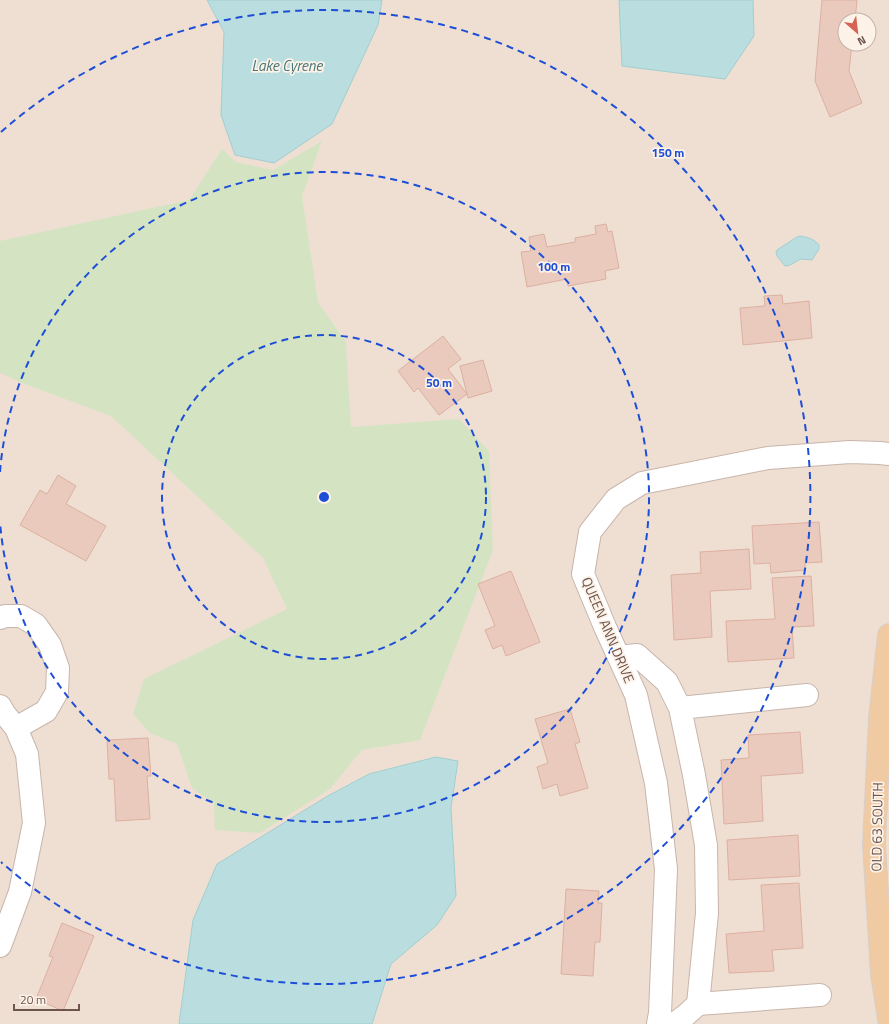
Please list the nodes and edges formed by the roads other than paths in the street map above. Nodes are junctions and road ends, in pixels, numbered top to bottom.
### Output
1 (889, 454) edge
2 (0, 618) edge
3 (889, 635) edge
4 (619, 657) junction
5 (807, 695) dead end
6 (0, 706) edge
7 (680, 708) junction
8 (16, 728) junction
9 (0, 946) edge
10 (820, 995) dead end
11 (698, 1004) junction
12 (889, 1019) edge
13 (658, 1024) edge
14 (674, 1024) edge

1 - 4 street, QUEEN ANN DRIVE
2 - 8 street
3 - 12 main road, OLD 63 SOUTH
4 - 7 street
4 - 13 street, QUEEN ANN DRIVE
5 - 7 street
6 - 8 street
7 - 11 street
8 - 9 street
10 - 11 street
11 - 14 street

